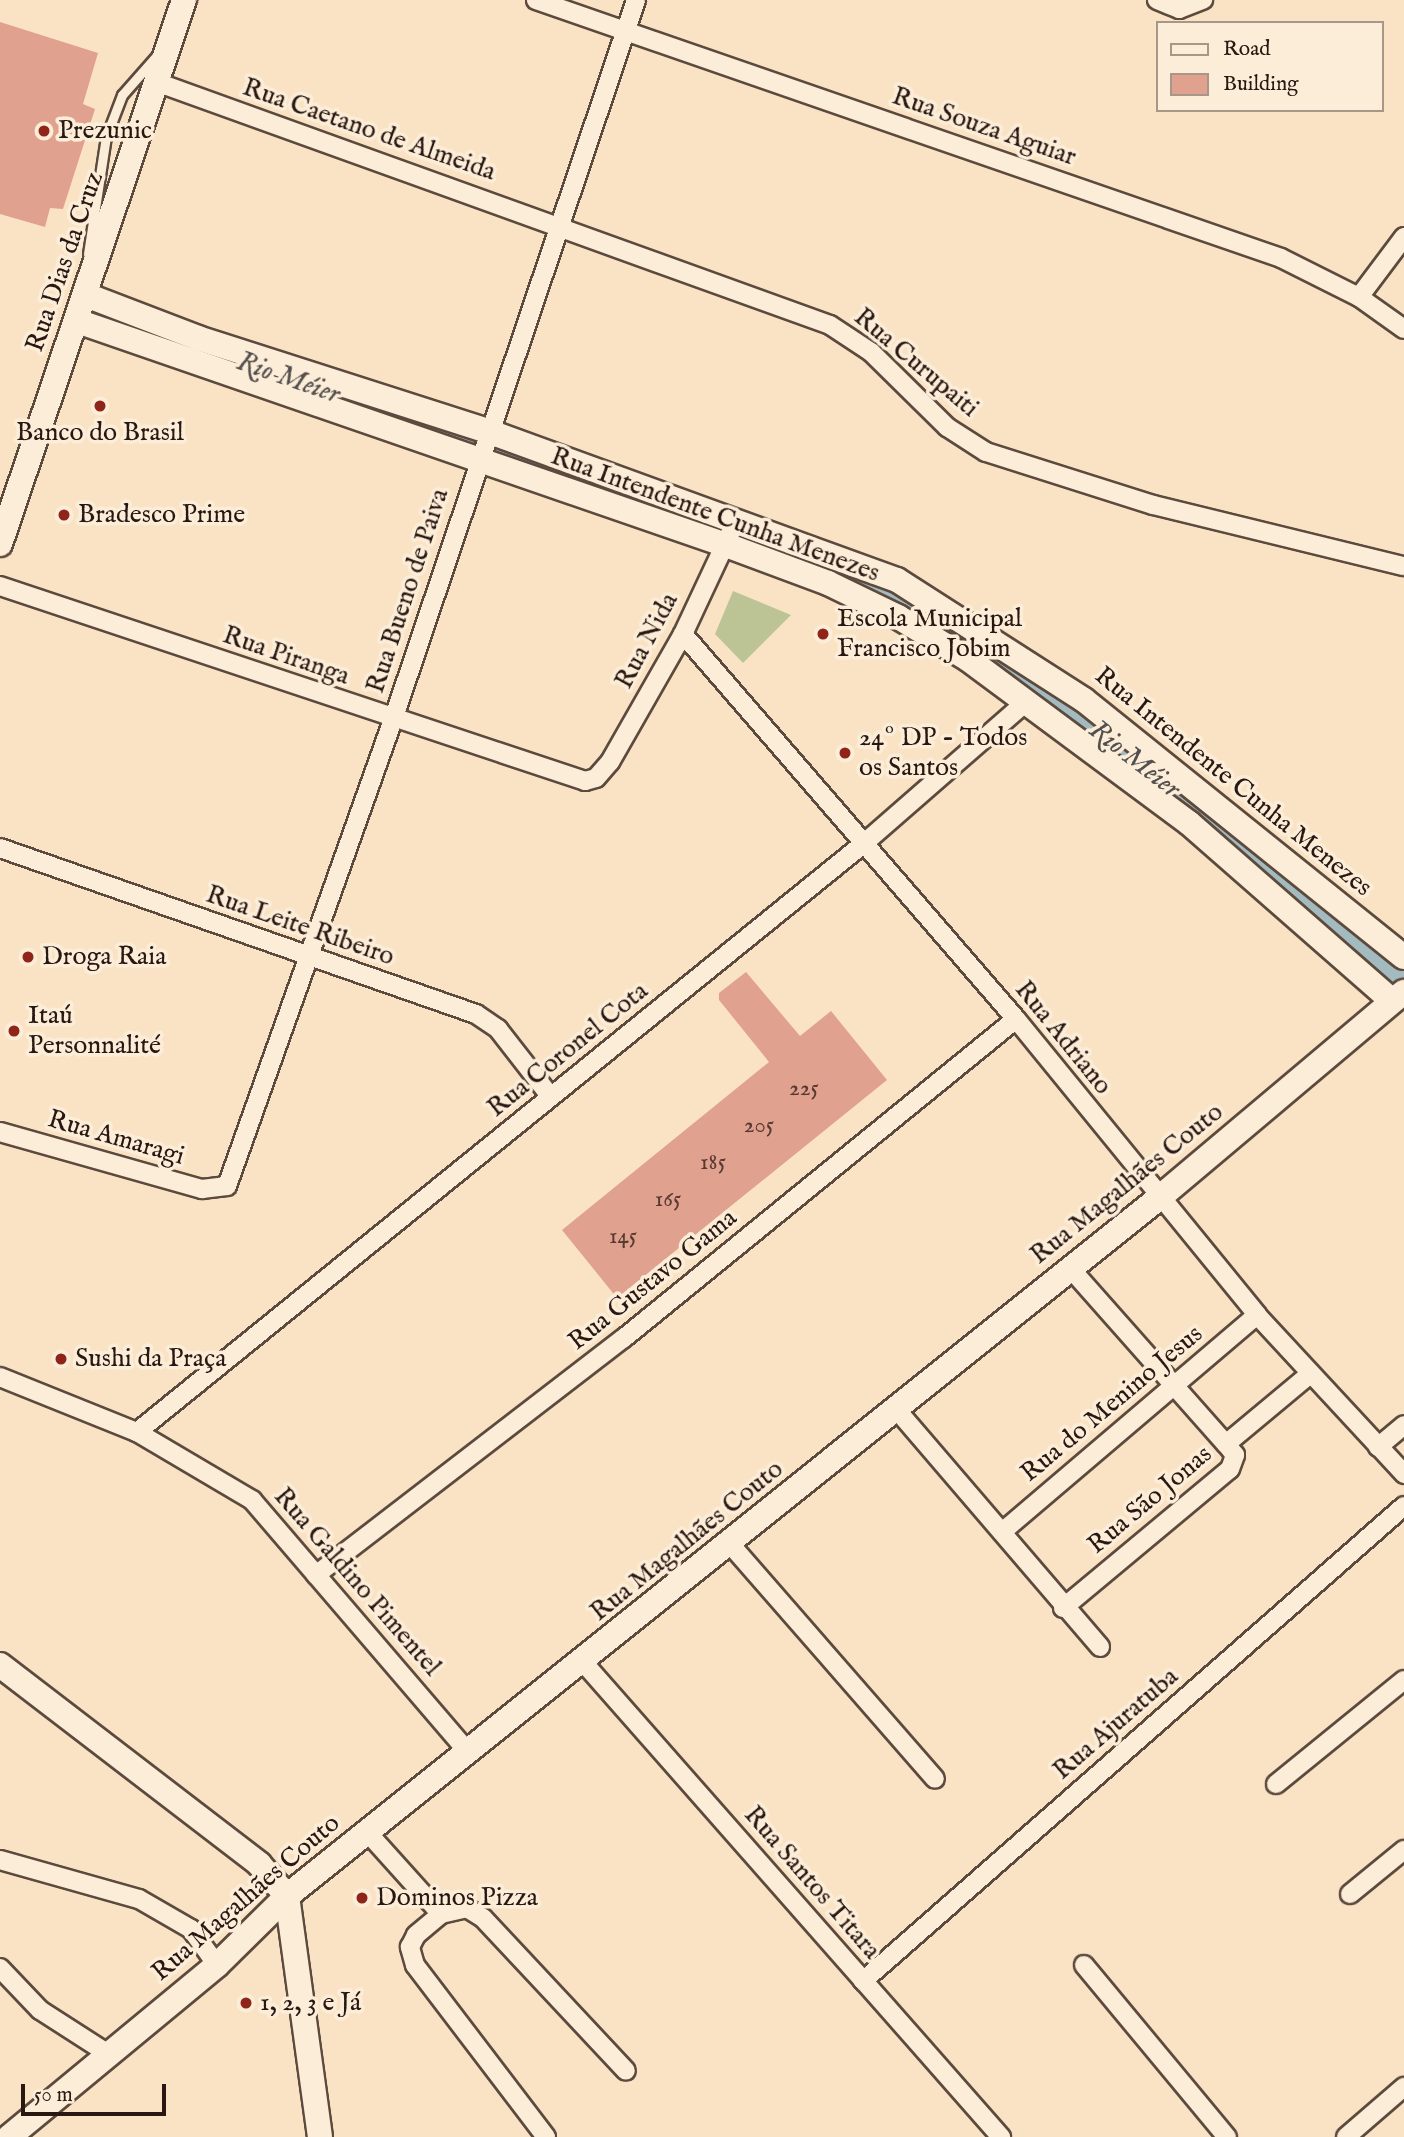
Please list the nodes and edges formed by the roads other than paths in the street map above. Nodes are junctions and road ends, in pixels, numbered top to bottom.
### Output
1 (184, 0) edge
2 (536, 0) edge
3 (636, 0) edge
4 (1157, 0) edge
5 (1203, 0) edge
6 (625, 31) junction
7 (171, 43) junction
8 (159, 83) junction
9 (562, 226) junction
10 (1404, 237) edge
11 (88, 286) junction
12 (1359, 297) junction
13 (77, 321) junction
14 (1404, 329) edge
15 (484, 447) junction
16 (7, 505) edge
17 (730, 534) junction
18 (0, 544) edge
19 (1404, 566) edge
20 (0, 586) edge
21 (682, 634) junction
22 (1027, 701) junction
23 (393, 720) junction
24 (596, 779) joint
25 (862, 845) junction
26 (0, 848) edge
27 (307, 957) junction
28 (1404, 957) edge
29 (1400, 1000) edge
30 (1016, 1019) junction
31 (551, 1097) junction
32 (0, 1132) edge
33 (218, 1191) joint
34 (1159, 1198) junction
35 (1071, 1269) junction
36 (1257, 1315) junction
37 (1310, 1374) junction
38 (0, 1377) edge
39 (1173, 1385) junction
40 (897, 1410) junction
41 (1404, 1424) edge
42 (137, 1432) junction
43 (1226, 1444) junction
44 (1378, 1447) junction
45 (1404, 1474) edge
46 (1404, 1506) edge
47 (1002, 1532) junction
48 (730, 1545) junction
49 (316, 1575) junction
50 (1063, 1608) junction
51 (1100, 1647) dead end
52 (583, 1662) junction
53 (0, 1665) edge
54 (1404, 1680) edge
55 (468, 1752) junction
56 (935, 1779) dead end
57 (1276, 1784) dead end
58 (368, 1833) junction
59 (1404, 1850) edge
60 (0, 1860) edge
61 (1350, 1894) dead end
62 (287, 1896) junction
63 (441, 1914) junction
64 (218, 1965) junction
65 (1084, 1965) dead end
66 (0, 1968) edge
67 (863, 1981) junction
68 (107, 2053) junction
69 (626, 2071) dead end
70 (1404, 2087) edge
71 (9, 2137) edge
72 (320, 2137) edge
73 (546, 2137) edge
74 (1001, 2137) edge
75 (1227, 2137) edge
76 (1346, 2137) edge

1 - 7 street, Rua Dias da Cruz
2 - 6 street, Rua Souza Aguiar
3 - 6 street, Rua Bueno de Paiva
4 - 5 street
6 - 9 street, Rua Bueno de Paiva
6 - 12 street, Rua Souza Aguiar
7 - 8 street, Rua Dias da Cruz
7 - 11 lane
8 - 9 street, Rua Caetano de Almeida
8 - 11 street, Rua Dias da Cruz
9 - 15 street, Rua Bueno de Paiva
9 - 19 street, Rua Curupaiti
10 - 12 street
11 - 13 street, Rua Dias da Cruz
11 - 15 street, Rua Intendente Cunha Menezes
12 - 14 street, Rua Souza Aguiar
13 - 15 street, Rua Intendente Cunha Menezes
13 - 16 street, Rua Dias da Cruz
15 - 17 street, Rua Intendente Cunha Menezes
15 - 23 street, Rua Bueno de Paiva
16 - 18 street, Rua Dias da Cruz
17 - 21 street, Rua Nida
17 - 22 street, Rua Intendente Cunha Menezes
17 - 28 street, Rua Intendente Cunha Menezes
20 - 23 street, Rua Piranga
21 - 24 street, Rua Nida
21 - 25 street, Rua Adriano
22 - 25 street, Rua Coronel Cota
22 - 29 street, Rua Intendente Cunha Menezes
23 - 24 street, Rua Piranga
23 - 27 street, Rua Bueno de Paiva
25 - 30 street, Rua Adriano
25 - 31 street, Rua Coronel Cota
26 - 27 street, Rua Leite Ribeiro
27 - 31 street, Rua Leite Ribeiro
27 - 33 street, Rua Bueno de Paiva
29 - 34 street, Rua Magalhães Couto
30 - 34 street, Rua Adriano
30 - 49 street, Rua Gustavo Gama
31 - 42 street, Rua Coronel Cota
32 - 33 street, Rua Amaragi
34 - 35 street, Rua Magalhães Couto
34 - 36 street, Rua Adriano
35 - 39 street
35 - 40 street, Rua Magalhães Couto
36 - 37 street, Rua Adriano
36 - 39 street, Rua do Menino Jesus
37 - 43 street, Rua São Jonas
37 - 44 street, Rua Adriano
38 - 42 street, Rua Galdino Pimentel
39 - 43 street
39 - 47 street, Rua do Menino Jesus
40 - 47 street
40 - 48 street, Rua Magalhães Couto
41 - 44 street
42 - 49 street, Rua Galdino Pimentel
43 - 50 street, Rua São Jonas
44 - 45 street, Rua Adriano
46 - 67 street, Rua Ajuratuba
47 - 50 street
48 - 52 street, Rua Magalhães Couto
48 - 56 street
49 - 55 street, Rua Galdino Pimentel
50 - 51 street
52 - 55 street, Rua Magalhães Couto
52 - 67 street, Rua Santos Titara
53 - 62 street
54 - 57 street
55 - 58 street, Rua Magalhães Couto
58 - 62 street, Rua Magalhães Couto
58 - 63 street
59 - 61 street
60 - 64 street
62 - 64 street, Rua Magalhães Couto
62 - 72 street
63 - 69 street
63 - 73 street
64 - 68 street, Rua Magalhães Couto
65 - 75 street
66 - 68 street
67 - 74 street, Rua Santos Titara
68 - 71 street, Rua Magalhães Couto
70 - 76 street

